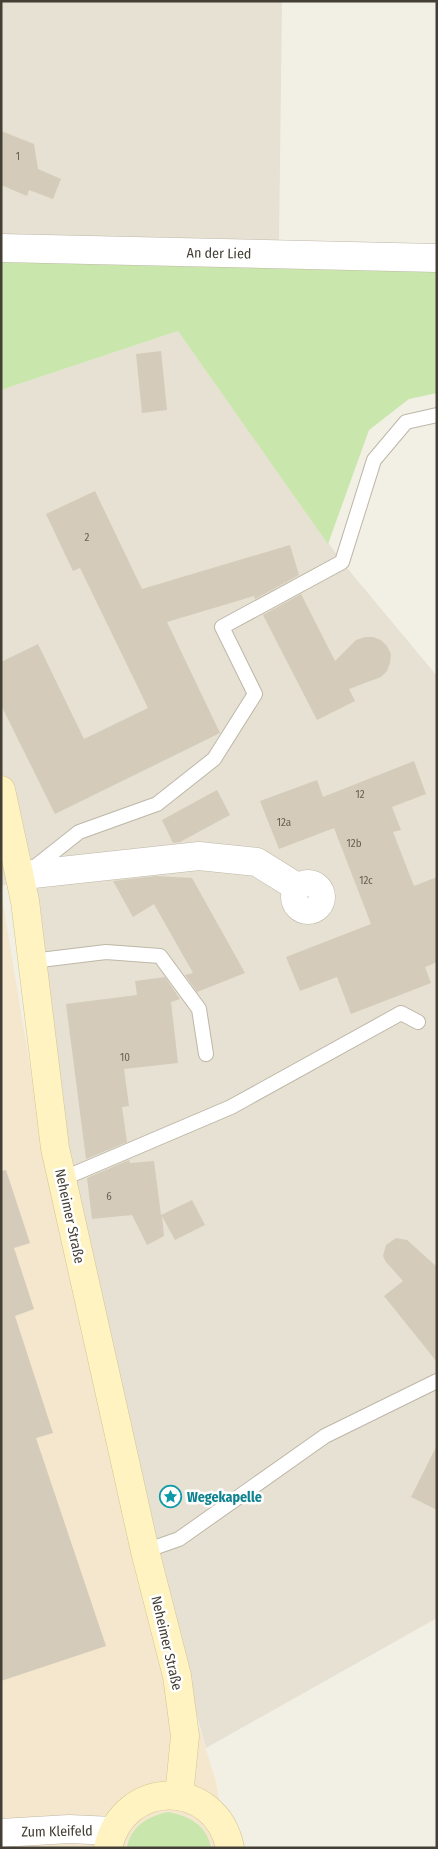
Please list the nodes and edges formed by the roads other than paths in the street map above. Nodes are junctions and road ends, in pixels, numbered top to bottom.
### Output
1 (1, 248) edge
2 (437, 258) edge
3 (437, 415) edge
4 (1, 790) edge
5 (22, 876) junction
6 (297, 887) dead end
7 (32, 961) junction
8 (418, 1022) dead end
9 (206, 1054) dead end
10 (62, 1179) junction
11 (437, 1381) edge
12 (420, 1389) junction
13 (437, 1389) edge
14 (145, 1551) junction
15 (179, 1796) junction
16 (1, 1833) edge
17 (111, 1840) edge
18 (230, 1848) edge

1 - 2 street, An der Lied
3 - 5 lane
4 - 5 main road, Neheimer Straße
5 - 6 street
5 - 7 main road, Neheimer Straße
7 - 9 lane
7 - 10 main road, Neheimer Straße
8 - 10 lane
10 - 14 main road, Neheimer Straße
11 - 12 lane
12 - 13 lane
12 - 14 lane
14 - 15 main road, Neheimer Straße
15 - 17 main road
15 - 18 main road
16 - 17 street, Zum Kleifeld

